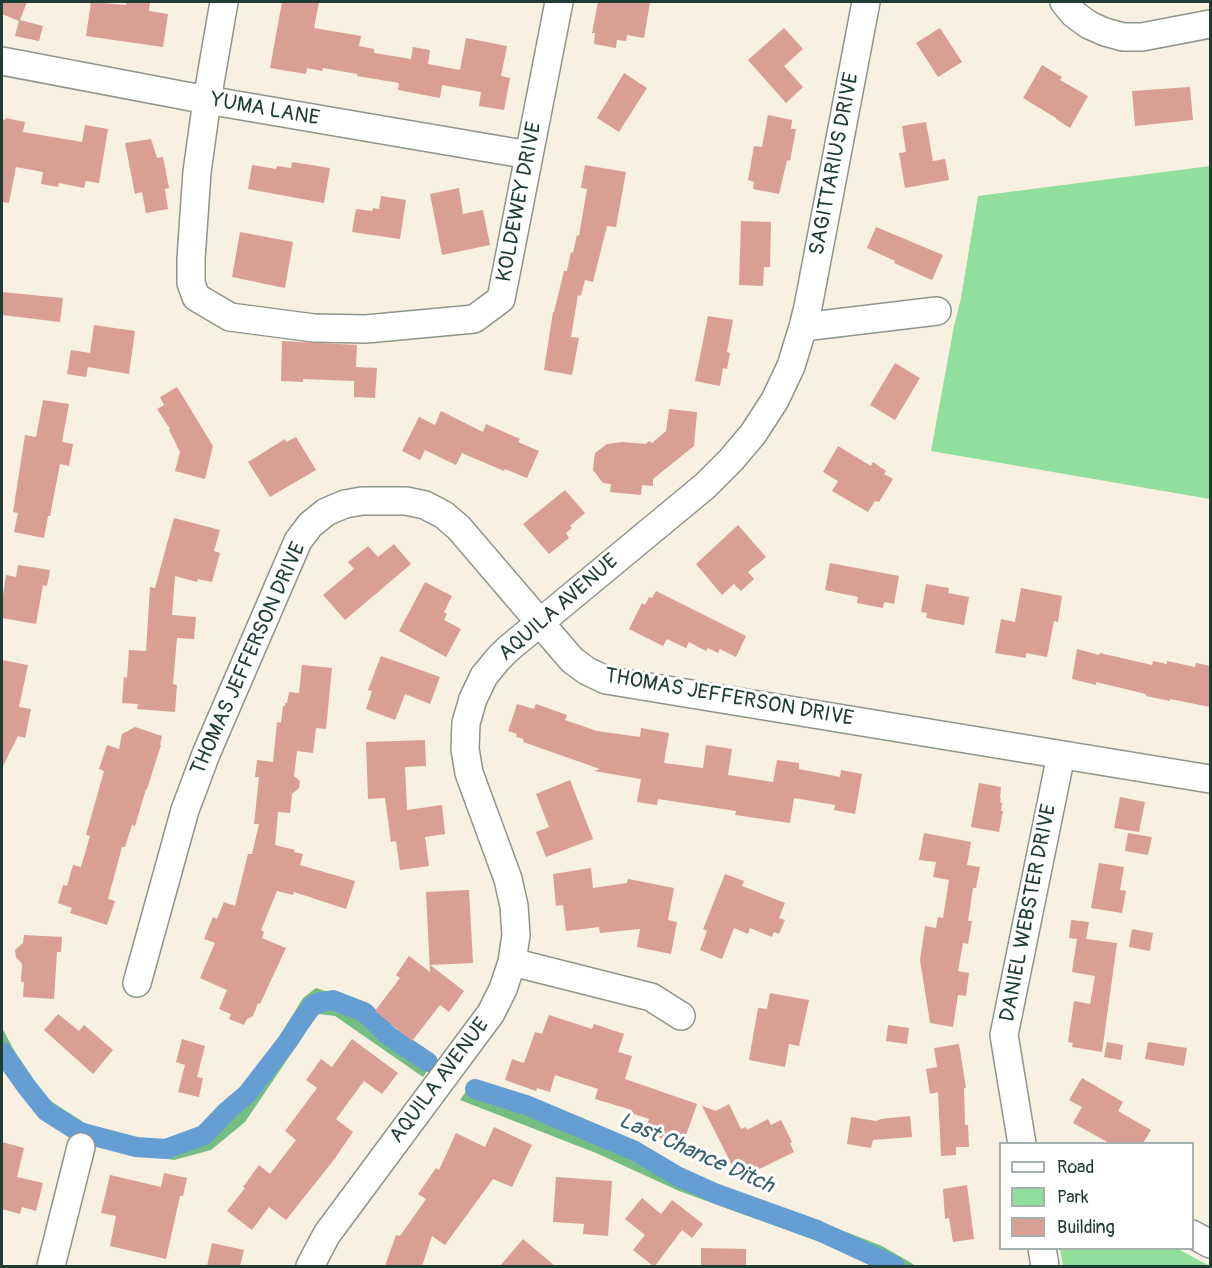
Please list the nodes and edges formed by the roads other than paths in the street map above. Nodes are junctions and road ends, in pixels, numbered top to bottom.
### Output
1 (224, 2) edge
2 (559, 2) edge
3 (866, 2) edge
4 (1064, 2) edge
5 (1210, 24) edge
6 (2, 61) edge
7 (207, 100) junction
8 (529, 155) junction
9 (938, 311) dead end
10 (803, 327) junction
11 (539, 622) junction
12 (1061, 754) junction
13 (1210, 779) edge
14 (512, 962) junction
15 (138, 983) dead end
16 (681, 1016) dead end
17 (1022, 1142) edge
18 (81, 1147) dead end
19 (1194, 1235) edge
20 (1210, 1244) edge
21 (1042, 1250) edge
22 (51, 1266) edge
23 (310, 1266) edge
24 (1045, 1266) edge

1 - 7 street
2 - 8 street, KOLDEWEY DRIVE
3 - 10 street, SAGITTARIUS DRIVE
4 - 5 street
6 - 7 street, YUMA LANE
7 - 8 street, YUMA LANE
7 - 8 street, KOLDEWEY DRIVE
9 - 10 street
10 - 11 street, AQUILA AVENUE
11 - 12 street, THOMAS JEFFERSON DRIVE
11 - 14 street, AQUILA AVENUE
11 - 15 street, THOMAS JEFFERSON DRIVE
12 - 13 street, THOMAS JEFFERSON DRIVE
12 - 17 street, DANIEL WEBSTER DRIVE
14 - 16 street
14 - 23 street, AQUILA AVENUE
18 - 22 street
19 - 20 street
21 - 24 street

